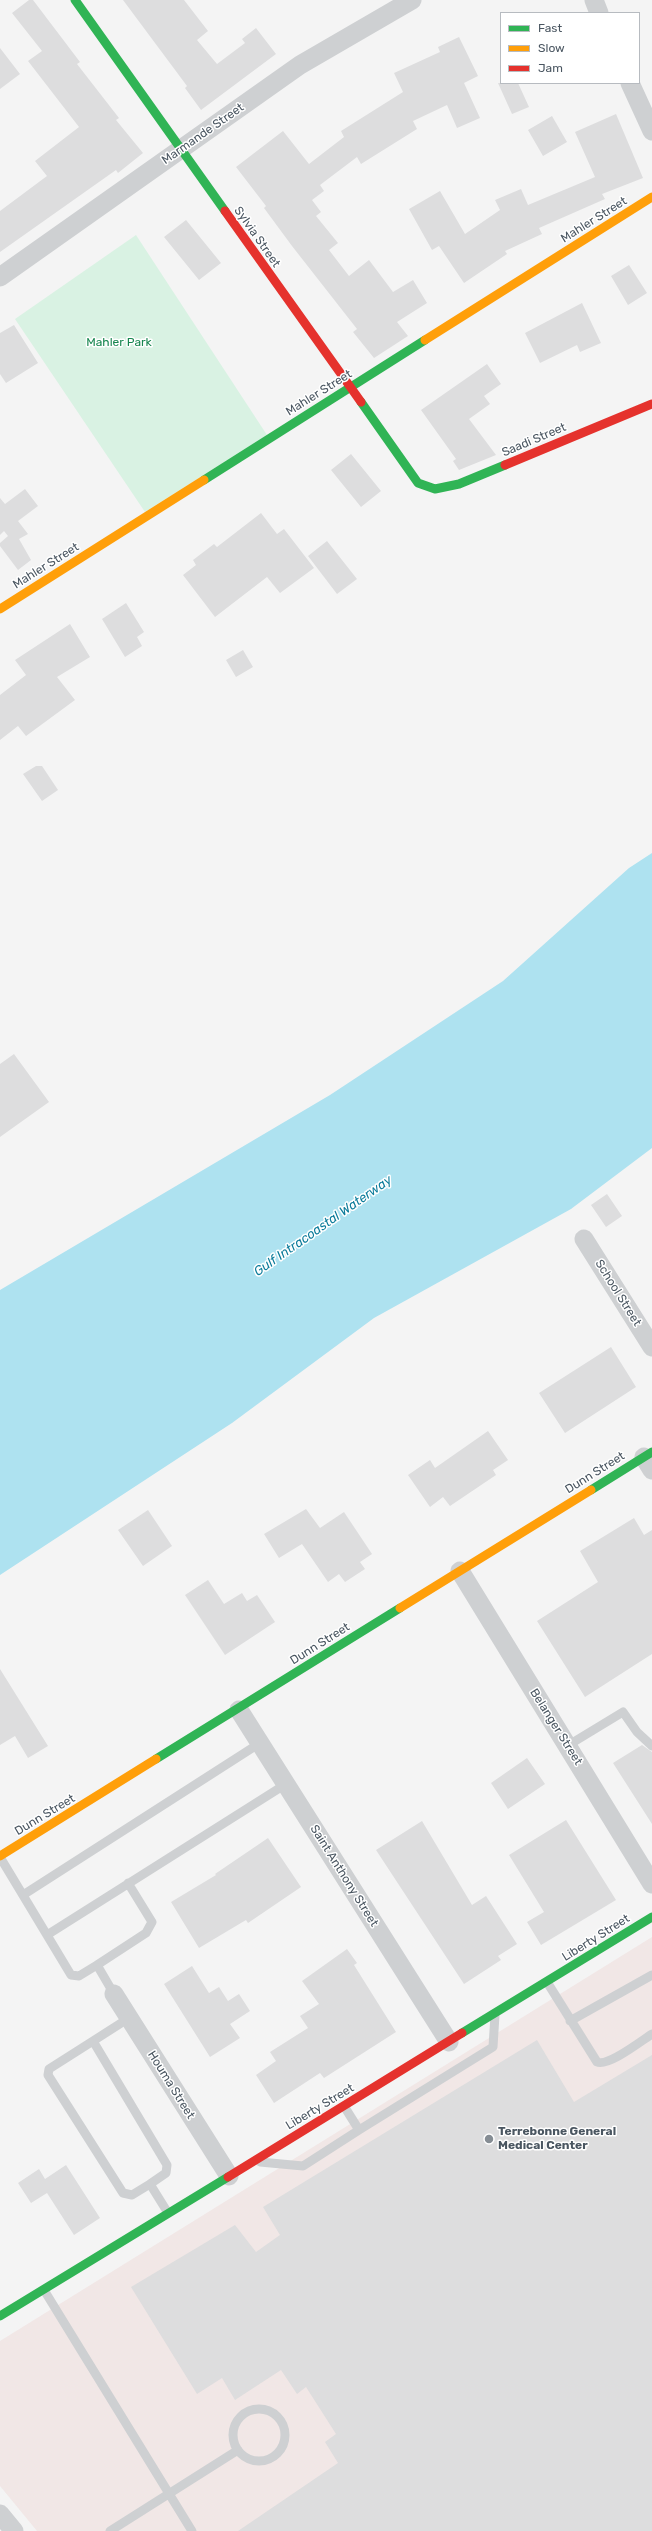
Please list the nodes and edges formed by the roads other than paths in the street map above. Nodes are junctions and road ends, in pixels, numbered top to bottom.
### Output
1 (75, 0) edge
2 (412, 0) edge
3 (594, 0) edge
4 (599, 12) edge
5 (630, 84) edge
6 (652, 131) edge
7 (181, 150) junction
8 (652, 197) edge
9 (0, 277) edge
10 (349, 388) junction
11 (652, 404) edge
12 (424, 485) joint
13 (0, 609) edge
14 (584, 1239) dead end
15 (652, 1347) edge
16 (649, 1460) edge
17 (460, 1571) junction
18 (239, 1710) junction
19 (260, 1743) junction
20 (567, 1746) junction
21 (652, 1746) edge
22 (286, 1784) junction
23 (0, 1856) edge
24 (128, 1883) junction
25 (652, 1884) edge
26 (23, 1895) junction
27 (652, 1917) edge
28 (47, 1935) junction
29 (96, 1965) junction
30 (652, 1975) edge
31 (547, 1982) junction
32 (114, 1994) joint
33 (495, 2014) junction
34 (129, 2018) junction
35 (570, 2021) junction
36 (652, 2034) edge
37 (93, 2041) junction
38 (449, 2042) junction
39 (344, 2106) junction
40 (359, 2130) junction
41 (254, 2161) junction
42 (229, 2176) junction
43 (150, 2184) junction
44 (168, 2213) junction
45 (44, 2290) junction
46 (0, 2316) edge
47 (238, 2450) junction
48 (169, 2494) junction
49 (0, 2514) edge
50 (14, 2531) edge
51 (110, 2531) edge
52 (192, 2531) edge

1 - 7 street, Sylvia Street
2 - 7 street, Marmande Street
3 - 4 street
5 - 6 street
7 - 9 street, Marmande Street
7 - 10 street, Sylvia Street
8 - 10 street, Mahler Street
10 - 12 street, Sylvia Street
10 - 13 street, Mahler Street
11 - 12 street, Saadi Street
14 - 15 street, School Street
16 - 17 street, Dunn Street
17 - 18 street, Dunn Street
17 - 20 street, Belanger Street
18 - 19 street, Saint Anthony Street
18 - 23 street, Dunn Street
19 - 22 street, Saint Anthony Street
19 - 26 lane
20 - 21 lane
20 - 25 street, Belanger Street
22 - 24 lane
22 - 38 street, Saint Anthony Street
23 - 26 lane
24 - 28 lane
24 - 29 lane
26 - 28 lane
27 - 31 street, Liberty Street
28 - 29 lane
29 - 32 lane
30 - 35 lane
31 - 33 street, Liberty Street
31 - 35 lane
32 - 34 street, Houma Street
33 - 38 street, Liberty Street
33 - 40 lane
34 - 37 lane
34 - 42 street, Houma Street
35 - 36 lane
37 - 43 lane
37 - 43 lane
38 - 39 street, Liberty Street
39 - 40 lane
39 - 41 street, Liberty Street
40 - 41 lane
41 - 42 street, Liberty Street
42 - 44 street, Liberty Street
43 - 44 lane
44 - 45 street, Liberty Street
45 - 46 street, Liberty Street
45 - 48 lane
47 - 47 lane
47 - 48 lane
48 - 51 lane
48 - 52 lane
49 - 50 street

